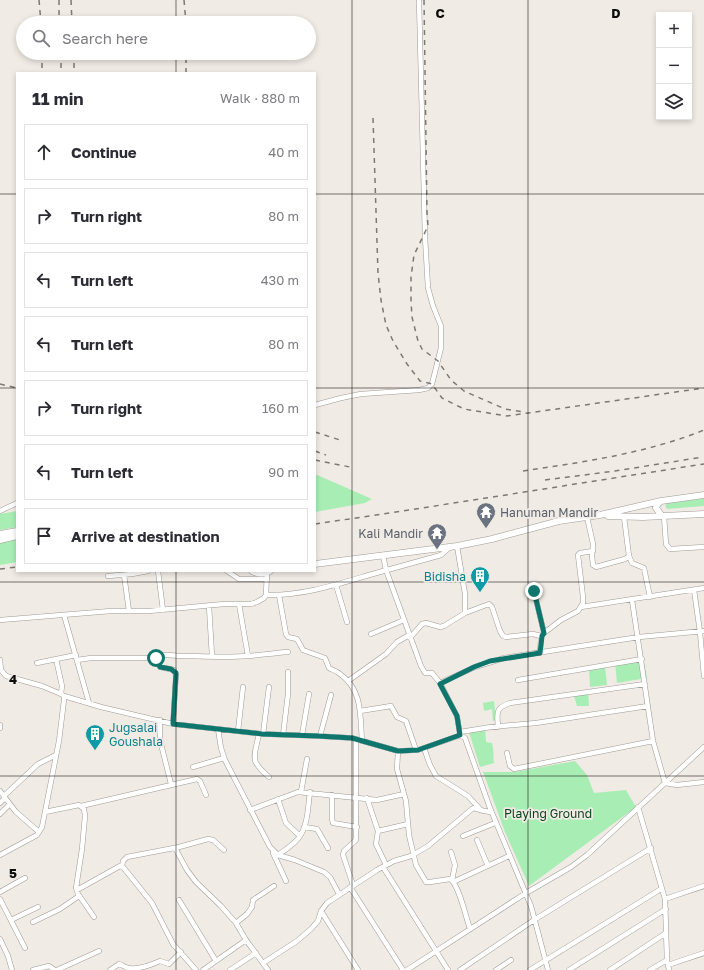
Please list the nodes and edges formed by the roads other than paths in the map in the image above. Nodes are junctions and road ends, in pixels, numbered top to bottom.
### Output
1 (419, 0) edge
2 (316, 405) edge
3 (704, 495) edge
4 (662, 501) junction
5 (16, 503) edge
6 (0, 511) edge
7 (704, 514) edge
8 (600, 515) junction
9 (663, 516) junction
10 (587, 517) junction
11 (624, 517) junction
12 (16, 531) edge
13 (0, 534) edge
14 (16, 536) edge
15 (0, 540) edge
16 (454, 546) junction
17 (704, 547) edge
18 (593, 551) junction
19 (382, 555) junction
20 (629, 556) junction
21 (316, 564) edge
22 (386, 570) junction
23 (142, 572) edge
24 (158, 572) edge
25 (229, 572) edge
26 (255, 572) edge
27 (267, 573) edge
28 (124, 575) junction
29 (108, 576) dead end
30 (336, 585) junction
31 (704, 588) edge
32 (694, 590) junction
33 (534, 591) dead end
34 (266, 595) junction
35 (279, 595) junction
36 (650, 597) junction
37 (632, 600) junction
38 (239, 604) junction
39 (209, 606) junction
40 (581, 607) junction
41 (163, 610) junction
42 (129, 611) junction
43 (465, 613) junction
44 (64, 615) junction
45 (0, 620) edge
46 (404, 620) junction
47 (347, 622) dead end
48 (702, 632) edge
49 (371, 634) dead end
50 (543, 634) junction
51 (410, 636) junction
52 (639, 637) junction
53 (288, 652) dead end
54 (540, 653) junction
55 (212, 656) junction
56 (248, 656) junction
57 (76, 658) junction
58 (156, 658) junction
59 (56, 659) junction
60 (642, 659) junction
61 (0, 660) edge
62 (36, 663) dead end
63 (288, 672) dead end
64 (0, 675) edge
65 (6, 676) junction
66 (704, 676) edge
67 (518, 680) dead end
68 (348, 682) junction
69 (440, 684) junction
70 (645, 684) junction
71 (243, 687) dead end
72 (269, 687) dead end
73 (309, 694) dead end
74 (63, 695) junction
75 (331, 695) dead end
76 (88, 703) junction
77 (648, 706) junction
78 (360, 711) junction
79 (160, 720) junction
80 (173, 724) junction
81 (498, 727) junction
82 (218, 729) junction
83 (238, 731) junction
84 (260, 734) junction
85 (460, 734) junction
86 (283, 735) junction
87 (302, 735) junction
88 (320, 736) junction
89 (356, 739) junction
90 (362, 741) junction
91 (654, 741) junction
92 (704, 747) edge
93 (424, 748) junction
94 (416, 750) junction
95 (398, 751) junction
96 (507, 753) dead end
97 (56, 755) junction
98 (224, 758) junction
99 (307, 759) dead end
100 (194, 767) dead end
101 (269, 777) dead end
102 (704, 782) edge
103 (665, 783) junction
104 (171, 784) junction
105 (0, 791) edge
106 (301, 792) junction
107 (310, 792) junction
108 (404, 794) junction
109 (206, 795) dead end
110 (332, 795) junction
111 (4, 797) junction
112 (355, 798) junction
113 (367, 798) junction
114 (278, 799) junction
115 (0, 802) edge
116 (10, 804) junction
117 (81, 806) junction
118 (638, 807) junction
119 (250, 810) junction
120 (481, 810) junction
121 (45, 812) junction
122 (491, 812) junction
123 (0, 814) edge
124 (496, 823) junction
125 (408, 824) junction
126 (304, 827) junction
127 (357, 827) junction
128 (378, 831) junction
129 (39, 832) junction
130 (300, 836) junction
131 (463, 836) dead end
132 (477, 840) dead end
133 (175, 848) junction
134 (328, 848) dead end
135 (651, 848) junction
136 (224, 850) dead end
137 (273, 851) junction
138 (451, 852) dead end
139 (413, 854) junction
140 (0, 855) edge
141 (278, 855) junction
142 (509, 856) junction
143 (122, 866) junction
144 (384, 866) junction
145 (488, 866) junction
146 (25, 878) dead end
147 (286, 881) dead end
148 (453, 881) junction
149 (274, 886) dead end
150 (352, 886) junction
151 (704, 886) edge
152 (662, 889) junction
153 (77, 890) junction
154 (0, 892) edge
155 (526, 893) junction
156 (339, 894) junction
157 (79, 896) junction
158 (0, 899) edge
159 (665, 899) junction
160 (179, 900) dead end
161 (38, 907) dead end
162 (666, 909) junction
163 (321, 912) junction
164 (94, 917) dead end
165 (11, 920) junction
166 (534, 920) junction
167 (33, 922) dead end
168 (236, 923) junction
169 (470, 929) junction
170 (666, 933) junction
171 (0, 939) edge
172 (246, 940) junction
173 (26, 948) dead end
174 (99, 951) dead end
175 (436, 951) junction
176 (181, 952) junction
177 (256, 953) junction
178 (704, 953) edge
179 (511, 960) dead end
180 (545, 960) junction
181 (667, 960) junction
182 (216, 961) junction
183 (263, 963) junction
184 (70, 965) junction
185 (153, 967) edge
186 (11, 968) edge
187 (668, 968) edge
188 (33, 970) edge
189 (56, 970) edge
190 (73, 970) edge
191 (110, 970) edge
192 (196, 970) edge
193 (203, 970) edge
194 (230, 970) edge
195 (268, 970) edge
196 (358, 970) edge
197 (403, 970) edge
198 (407, 970) edge
199 (448, 970) edge
200 (460, 970) edge
201 (496, 970) edge
202 (530, 970) edge
203 (548, 970) edge
204 (569, 970) edge
205 (610, 970) edge
206 (650, 970) edge

1 - 2 street
3 - 4 main road
4 - 8 main road
4 - 9 main road
5 - 6 street
7 - 9 main road
8 - 10 main road
8 - 11 main road
9 - 11 main road
9 - 17 street
10 - 16 main road
10 - 18 street
11 - 20 street
12 - 13 main road
14 - 15 main road
16 - 19 main road
16 - 22 street
16 - 43 street
18 - 20 street
18 - 40 street
19 - 21 main road
19 - 22 street
20 - 36 street
22 - 30 street
22 - 46 street
23 - 28 street
24 - 41 street
25 - 27 street
26 - 27 main road
27 - 34 street
28 - 29 street
28 - 42 street
30 - 35 street
30 - 47 street
31 - 32 street
32 - 36 street
32 - 48 street
33 - 50 street
34 - 35 street
34 - 38 street
35 - 68 street
36 - 37 street
37 - 40 street
37 - 52 street
38 - 39 street
38 - 56 street
39 - 41 street
39 - 55 street
40 - 50 street
41 - 42 street
42 - 44 street
43 - 50 street
43 - 51 street
44 - 45 street
44 - 57 street
46 - 49 street
46 - 51 street
48 - 52 street
48 - 66 street
50 - 54 street
51 - 68 street
51 - 69 street
52 - 54 street
52 - 60 street
53 - 56 street
54 - 69 street
55 - 56 street
55 - 58 street
57 - 58 street
57 - 59 street
57 - 76 street
58 - 80 street
59 - 62 street
59 - 74 street
60 - 67 street
60 - 70 street
61 - 65 street
63 - 86 street
64 - 65 street
65 - 74 street
68 - 78 street
69 - 85 street
70 - 77 street
70 - 81 street
71 - 83 street
72 - 84 street
73 - 87 street
74 - 76 street
74 - 97 street
75 - 88 street
76 - 79 street
77 - 81 street
77 - 91 street
78 - 90 street
78 - 94 street
79 - 80 street
79 - 104 street
80 - 82 street
81 - 85 street
82 - 83 street
82 - 98 street
83 - 84 street
84 - 86 street
84 - 101 street
85 - 93 street
85 - 122 street
86 - 87 street
87 - 88 street
88 - 89 street
89 - 90 street
89 - 112 street
90 - 95 street
91 - 96 street
91 - 103 street
92 - 103 street
93 - 94 street
93 - 120 street
94 - 95 street
95 - 108 street
97 - 111 street
97 - 121 street
98 - 100 street
98 - 119 street
99 - 106 street
102 - 103 street
103 - 118 street
104 - 109 street
104 - 117 street
105 - 111 street
106 - 107 street
106 - 114 street
107 - 110 street
107 - 126 street
108 - 113 street
108 - 125 street
110 - 112 street
110 - 127 street
111 - 115 street
111 - 116 street
112 - 113 street
112 - 127 street
113 - 128 street
114 - 119 street
114 - 130 street
116 - 123 street
116 - 129 street
117 - 121 street
117 - 153 street
118 - 135 street
118 - 155 street
119 - 137 street
120 - 122 street
120 - 139 street
121 - 129 street
122 - 124 street
124 - 131 street
124 - 142 street
125 - 128 street
125 - 139 street
126 - 130 street
126 - 134 street
127 - 150 street
128 - 144 street
129 - 140 street
130 - 141 street
132 - 145 street
133 - 136 street
133 - 143 street
133 - 168 street
135 - 152 street
135 - 166 street
137 - 141 street
137 - 147 street
138 - 148 street
139 - 144 street
139 - 148 street
141 - 156 street
142 - 145 street
142 - 155 street
143 - 153 street
143 - 176 street
144 - 150 street
144 - 175 street
145 - 148 street
146 - 154 street
148 - 169 street
149 - 168 street
150 - 156 street
150 - 197 street
151 - 159 street
152 - 159 street
152 - 180 street
153 - 157 street
155 - 166 street
155 - 169 street
156 - 163 street
157 - 164 street
157 - 167 street
158 - 165 street
159 - 162 street
160 - 182 street
161 - 165 street
162 - 170 street
162 - 204 street
163 - 183 street
163 - 196 street
165 - 173 street
166 - 180 street
166 - 200 street
168 - 172 street
169 - 175 street
170 - 181 street
170 - 205 street
171 - 186 street
172 - 177 street
172 - 182 street
174 - 184 street
175 - 198 street
175 - 199 street
176 - 185 street
176 - 192 street
177 - 183 street
177 - 194 street
178 - 187 street
179 - 201 street
180 - 202 street
180 - 203 street
181 - 187 street
181 - 206 street
182 - 193 street
183 - 195 street
184 - 189 street
184 - 190 street
185 - 191 street
188 - 189 street

